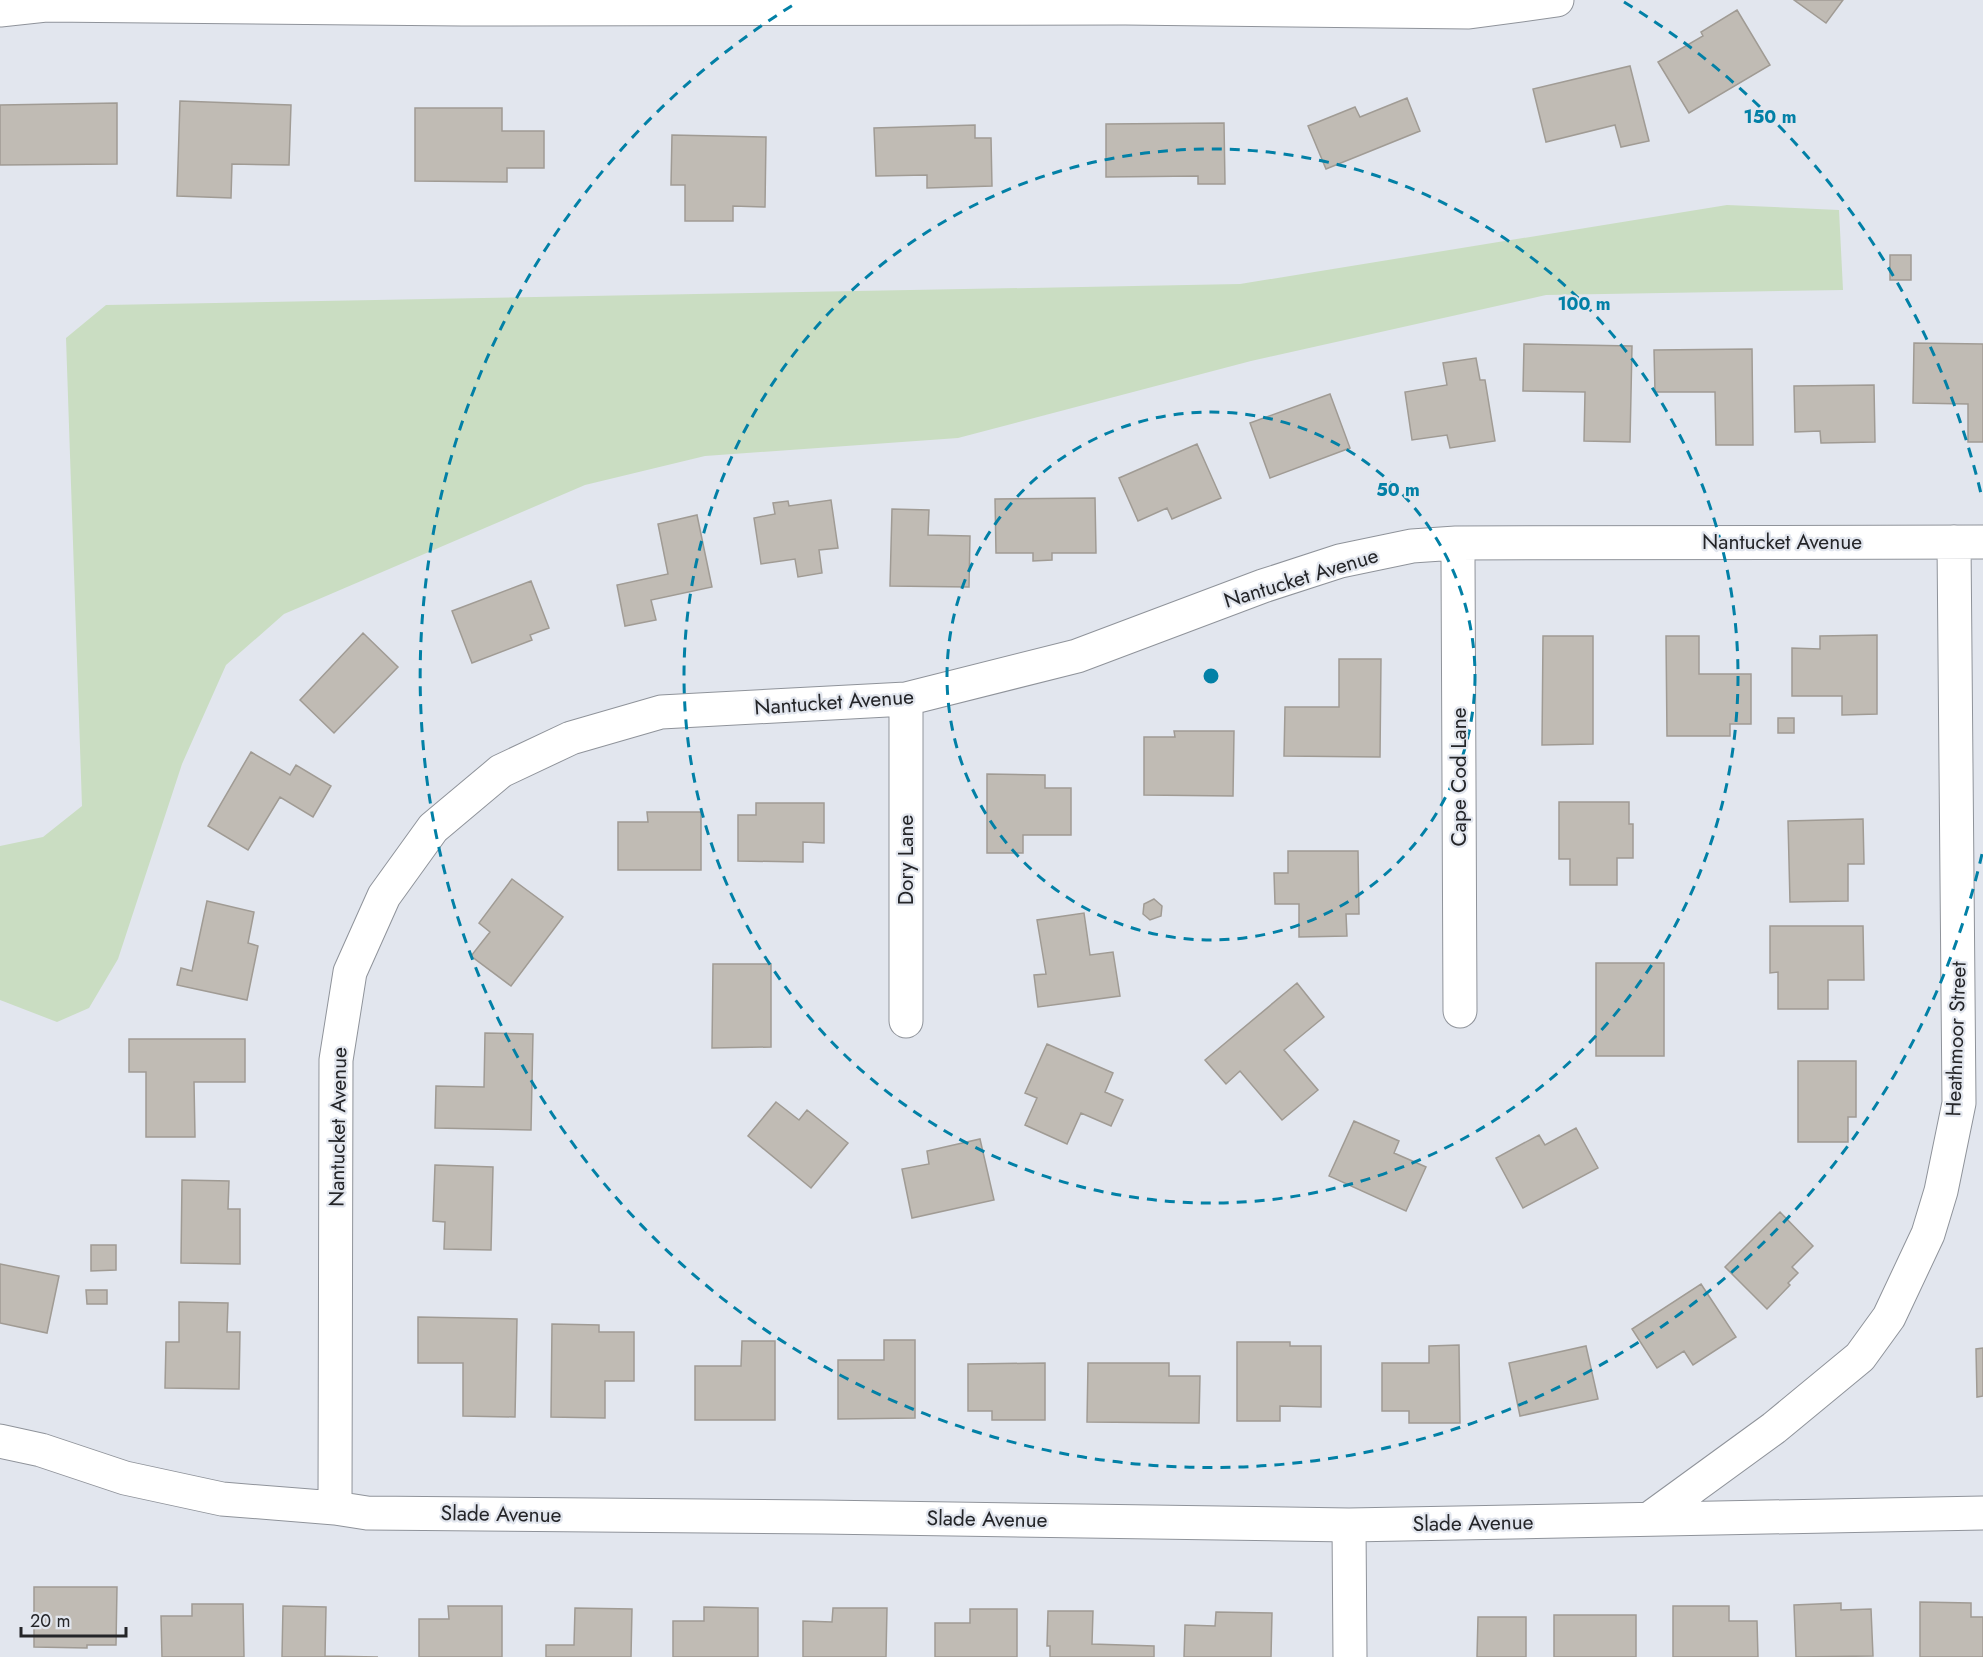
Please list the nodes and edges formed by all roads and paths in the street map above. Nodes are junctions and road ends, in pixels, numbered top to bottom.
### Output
1 (1557, 0) edge
2 (462, 4) edge
3 (1125, 4) edge
4 (0, 10) edge
5 (1969, 542) edge
6 (1456, 543) junction
7 (906, 699) junction
8 (1460, 1011) dead end
9 (906, 1021) dead end
10 (1971, 1027) edge
11 (0, 1441) edge
12 (335, 1508) junction
13 (1983, 1513) edge
14 (1648, 1519) junction
15 (1349, 1524) junction
16 (1350, 1657) edge

1 - 3 street
2 - 3 street
2 - 4 street
5 - 6 street, Nantucket Avenue
5 - 10 street, Heathmoor Street
6 - 7 street, Nantucket Avenue
6 - 8 street, Cape Cod Lane
7 - 9 street, Dory Lane
7 - 12 street, Nantucket Avenue
10 - 14 street, Heathmoor Street
11 - 12 street, Slade Avenue
12 - 15 street, Slade Avenue
13 - 14 street, Slade Avenue
14 - 15 street, Slade Avenue
15 - 16 street

